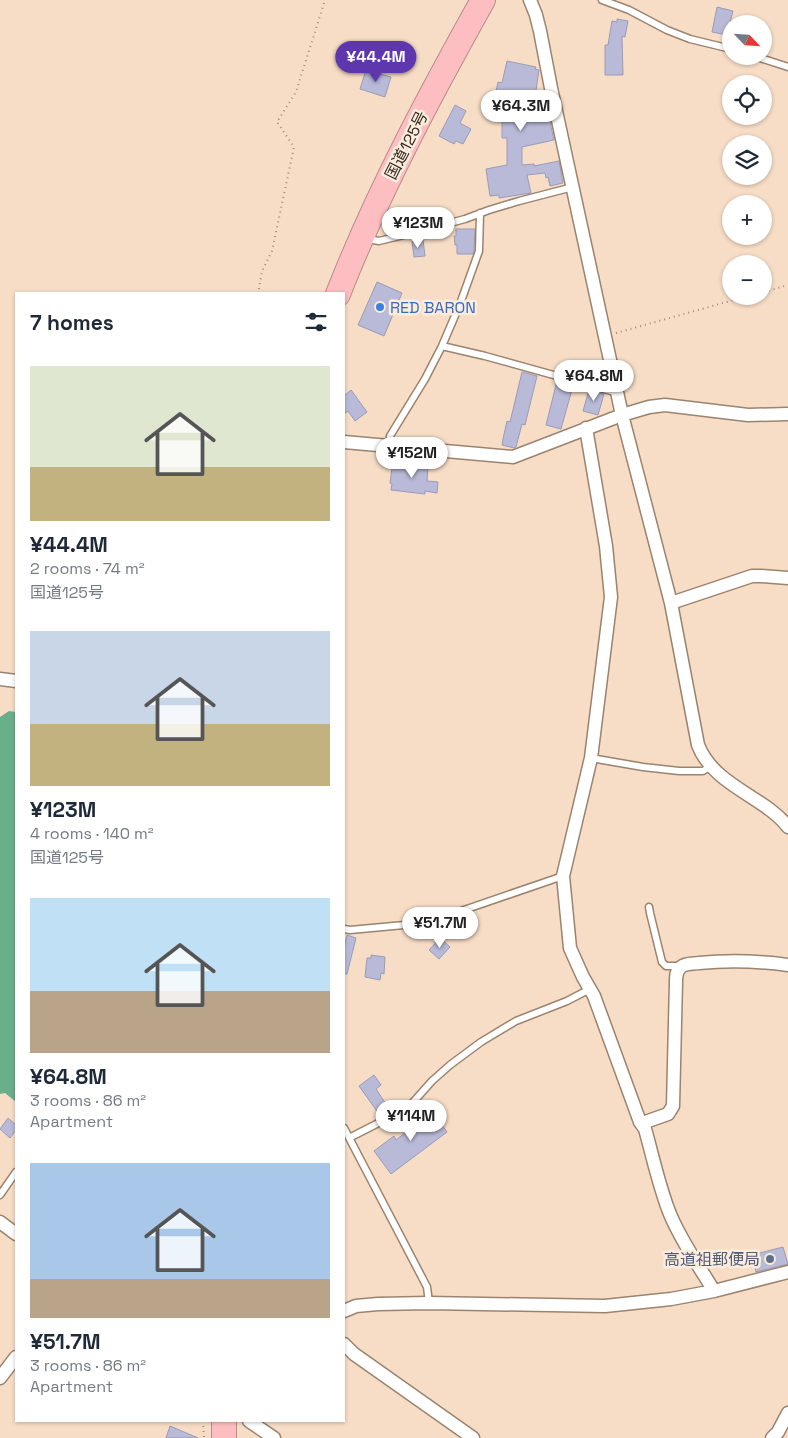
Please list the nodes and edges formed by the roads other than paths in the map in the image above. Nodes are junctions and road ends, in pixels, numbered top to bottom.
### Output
1 (483, 0) edge
2 (530, 0) edge
3 (602, 0) edge
4 (722, 47) edge
5 (772, 62) edge
6 (788, 67) edge
7 (573, 187) junction
8 (480, 213) junction
9 (361, 237) junction
10 (339, 292) edge
11 (442, 346) junction
12 (616, 390) junction
13 (788, 414) edge
14 (622, 415) junction
15 (586, 428) junction
16 (345, 442) edge
17 (390, 446) junction
18 (788, 578) edge
19 (671, 602) junction
20 (0, 680) edge
21 (15, 681) edge
22 (591, 758) junction
23 (711, 766) junction
24 (788, 827) edge
25 (563, 876) junction
26 (650, 907) dead end
27 (345, 929) edge
28 (788, 965) edge
29 (680, 968) junction
30 (590, 989) junction
31 (643, 1126) junction
32 (345, 1130) edge
33 (349, 1138) junction
34 (15, 1173) edge
35 (0, 1195) edge
36 (0, 1222) edge
37 (15, 1233) edge
38 (788, 1272) edge
39 (714, 1291) junction
40 (429, 1303) junction
41 (345, 1310) edge
42 (345, 1345) edge
43 (15, 1358) edge
44 (0, 1378) edge
45 (788, 1413) edge
46 (224, 1422) edge
47 (250, 1422) edge
48 (776, 1436) edge
49 (224, 1438) edge
50 (274, 1438) edge
51 (474, 1438) edge

1 - 9 highway, 国道125号
2 - 7 street
3 - 4 lane
5 - 6 lane
7 - 8 lane
7 - 12 street
8 - 9 lane
8 - 11 lane
9 - 10 highway, 国道125号
11 - 12 lane
11 - 17 lane
12 - 14 street
13 - 14 street
14 - 15 street
14 - 19 street
15 - 17 street
15 - 22 street
16 - 17 street
18 - 19 street
19 - 23 street
20 - 21 street
22 - 23 lane
22 - 25 street
23 - 24 street
25 - 27 lane
25 - 30 street
26 - 29 lane
28 - 29 street
29 - 31 street
30 - 31 street
30 - 33 lane
31 - 39 street
32 - 33 lane
33 - 40 lane
34 - 35 lane
36 - 37 street
38 - 39 street
39 - 40 street
40 - 41 street
42 - 51 street
43 - 44 street
45 - 48 street
46 - 49 highway
47 - 50 street

